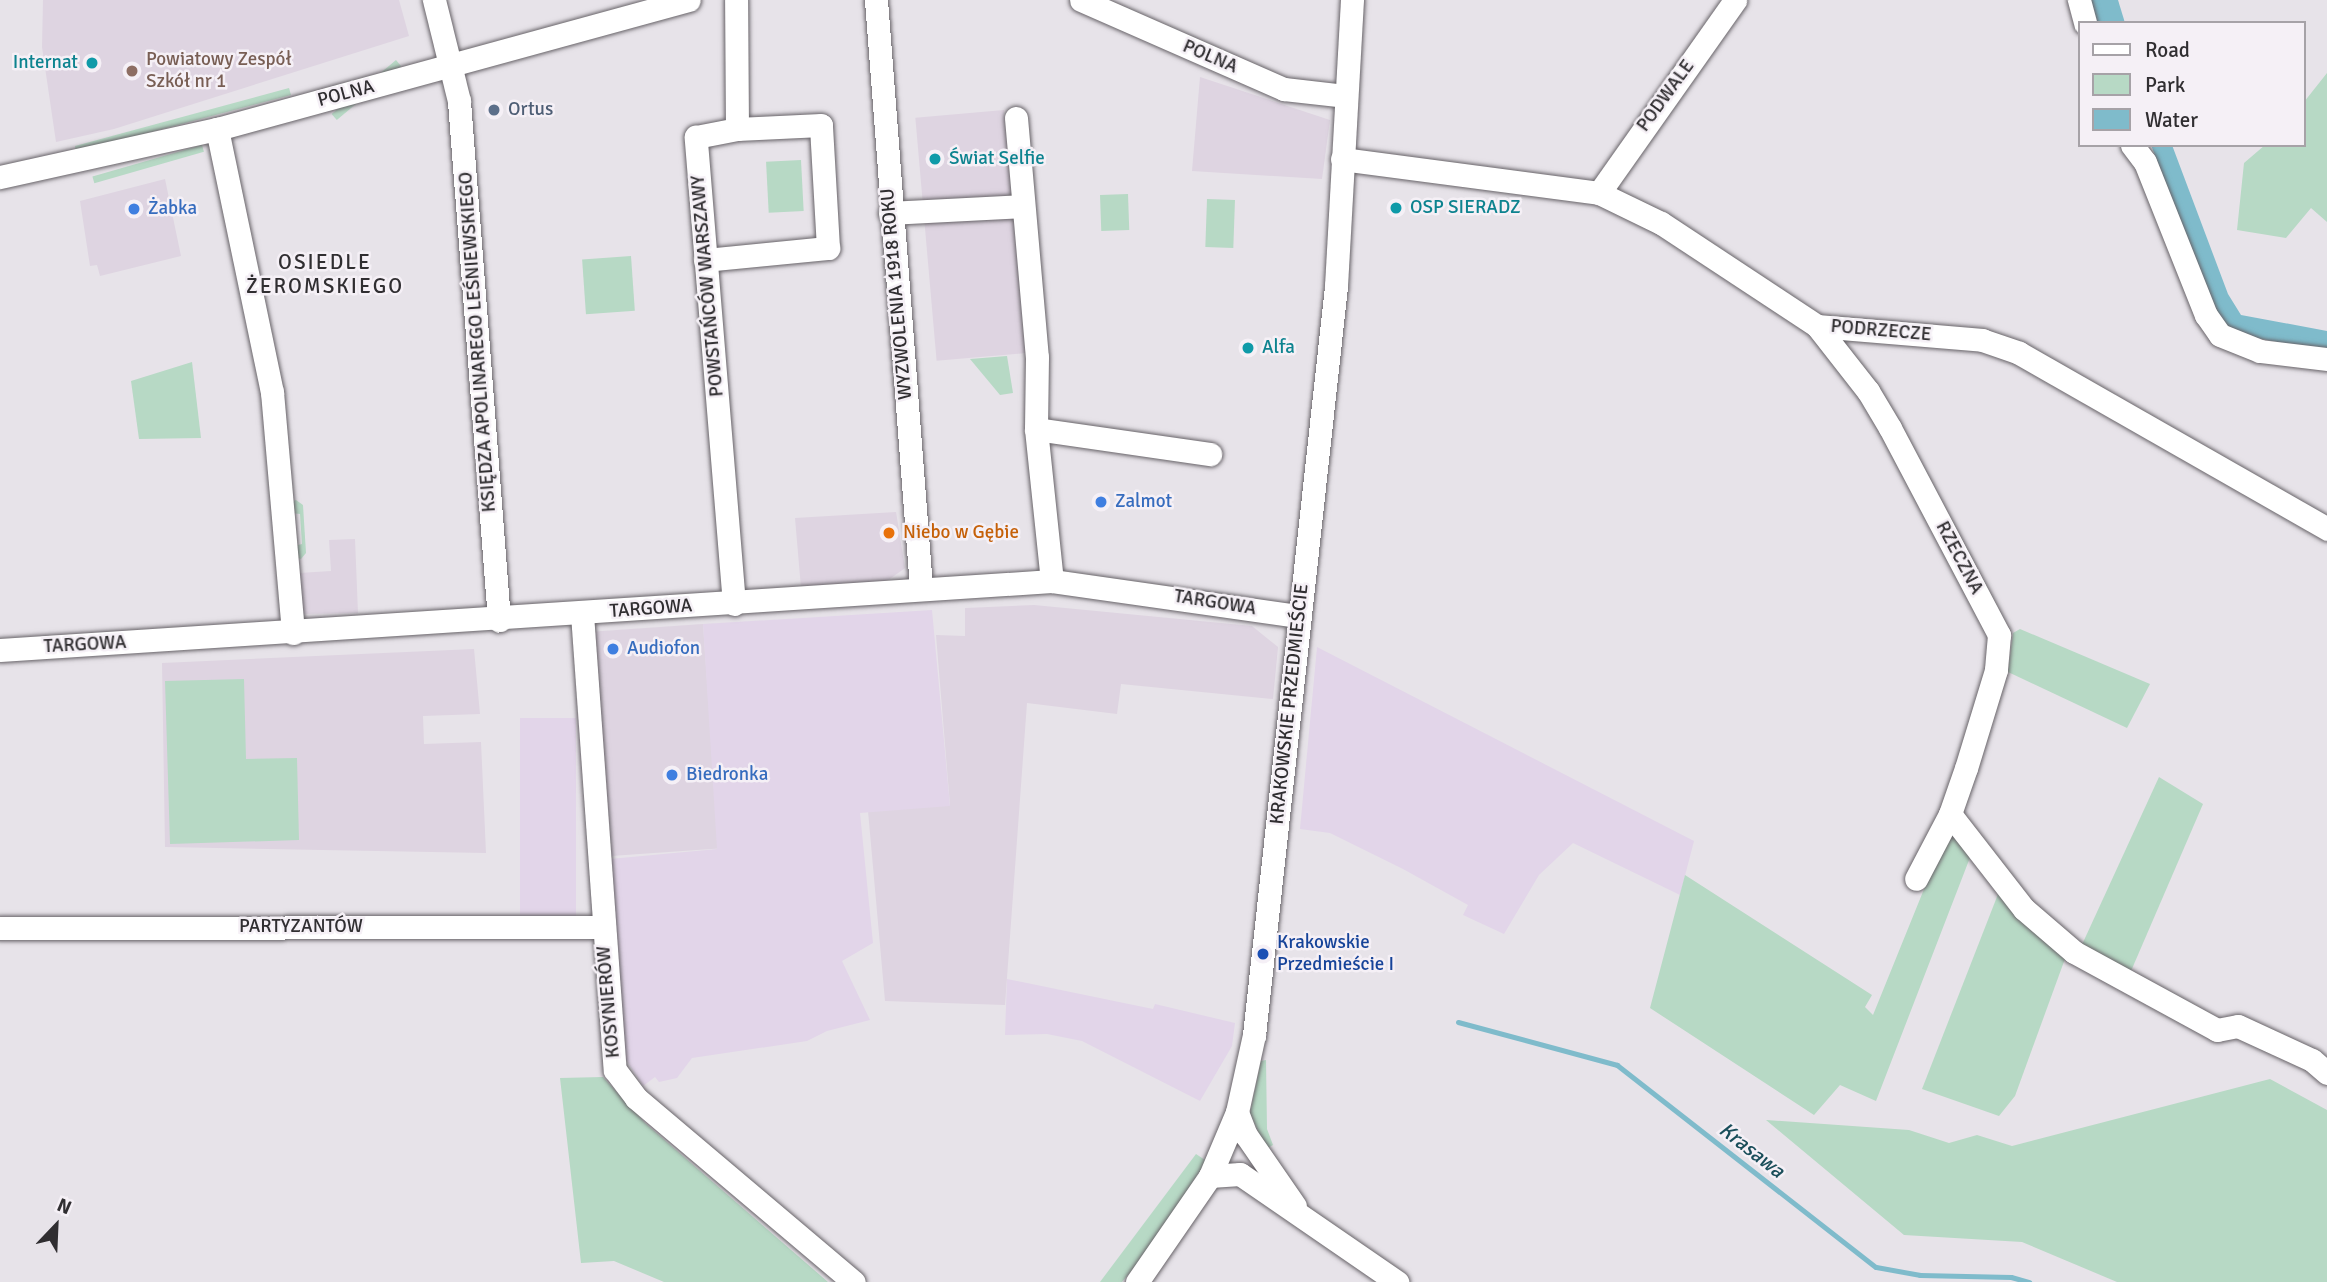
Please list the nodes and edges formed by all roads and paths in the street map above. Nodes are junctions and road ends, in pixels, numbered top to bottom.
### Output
1 (434, 0) edge
2 (689, 0) edge
3 (736, 0) edge
4 (876, 0) edge
5 (1081, 0) edge
6 (1352, 0) edge
7 (1735, 0) edge
8 (2079, 0) edge
9 (663, 3) edge
10 (2084, 21) edge
11 (451, 65) junction
12 (1345, 96) junction
13 (1016, 118) dead end
14 (217, 129) junction
15 (737, 129) junction
16 (2134, 147) edge
17 (1342, 159) junction
18 (0, 177) edge
19 (1599, 193) junction
20 (1023, 206) junction
21 (890, 214) junction
22 (705, 260) junction
23 (1817, 326) junction
24 (2327, 359) edge
25 (1037, 429) junction
26 (1210, 454) dead end
27 (2327, 529) edge
28 (1052, 581) junction
29 (920, 589) junction
30 (734, 604) junction
31 (582, 614) junction
32 (1299, 616) junction
33 (499, 620) junction
34 (293, 633) junction
35 (0, 650) edge
36 (1950, 814) junction
37 (1916, 879) dead end
38 (603, 927) junction
39 (0, 928) edge
40 (2327, 1073) edge
41 (1237, 1112) junction
42 (1210, 1176) junction
43 (1303, 1217) junction
44 (854, 1282) edge
45 (1137, 1282) edge
46 (1397, 1282) edge

1 - 11 street, KSIĘDZA APOLINAREGO LEŚNIEWSKIEGO
2 - 9 street, POLNA
3 - 15 street
4 - 21 street, WYZWOLENIA 1918 ROKU
5 - 12 street, POLNA
6 - 12 street, KRAKOWSKIE PRZEDMIEŚCIE
7 - 19 street, PODWALE
8 - 10 street
9 - 11 street, POLNA
11 - 14 street, POLNA
11 - 33 street, KSIĘDZA APOLINAREGO LEŚNIEWSKIEGO
12 - 17 street, KRAKOWSKIE PRZEDMIEŚCIE
13 - 20 street
14 - 18 street, POLNA
14 - 34 street
15 - 22 street, POWSTAŃCÓW WARSZAWY
15 - 22 street
16 - 24 street
17 - 19 street, PODRZECZE
17 - 32 street, KRAKOWSKIE PRZEDMIEŚCIE
19 - 23 street, PODRZECZE
20 - 21 street
20 - 25 street
21 - 29 street, WYZWOLENIA 1918 ROKU
22 - 30 street, POWSTAŃCÓW WARSZAWY
23 - 27 street, PODRZECZE
23 - 36 street, RZECZNA
25 - 26 street
25 - 28 street
28 - 29 street, TARGOWA
28 - 32 street, TARGOWA
29 - 30 street, TARGOWA
30 - 31 street, TARGOWA
31 - 33 street, TARGOWA
31 - 38 street, KOSYNIERÓW
32 - 41 street, KRAKOWSKIE PRZEDMIEŚCIE
33 - 34 street, TARGOWA
34 - 35 street, TARGOWA
36 - 37 street, RZECZNA
36 - 40 street
38 - 39 street, PARTYZANTÓW
38 - 44 street, KOSYNIERÓW
41 - 42 street, KRAKOWSKIE PRZEDMIEŚCIE
41 - 43 street
42 - 43 street
42 - 45 street, KRAKOWSKIE PRZEDMIEŚCIE
43 - 46 street

